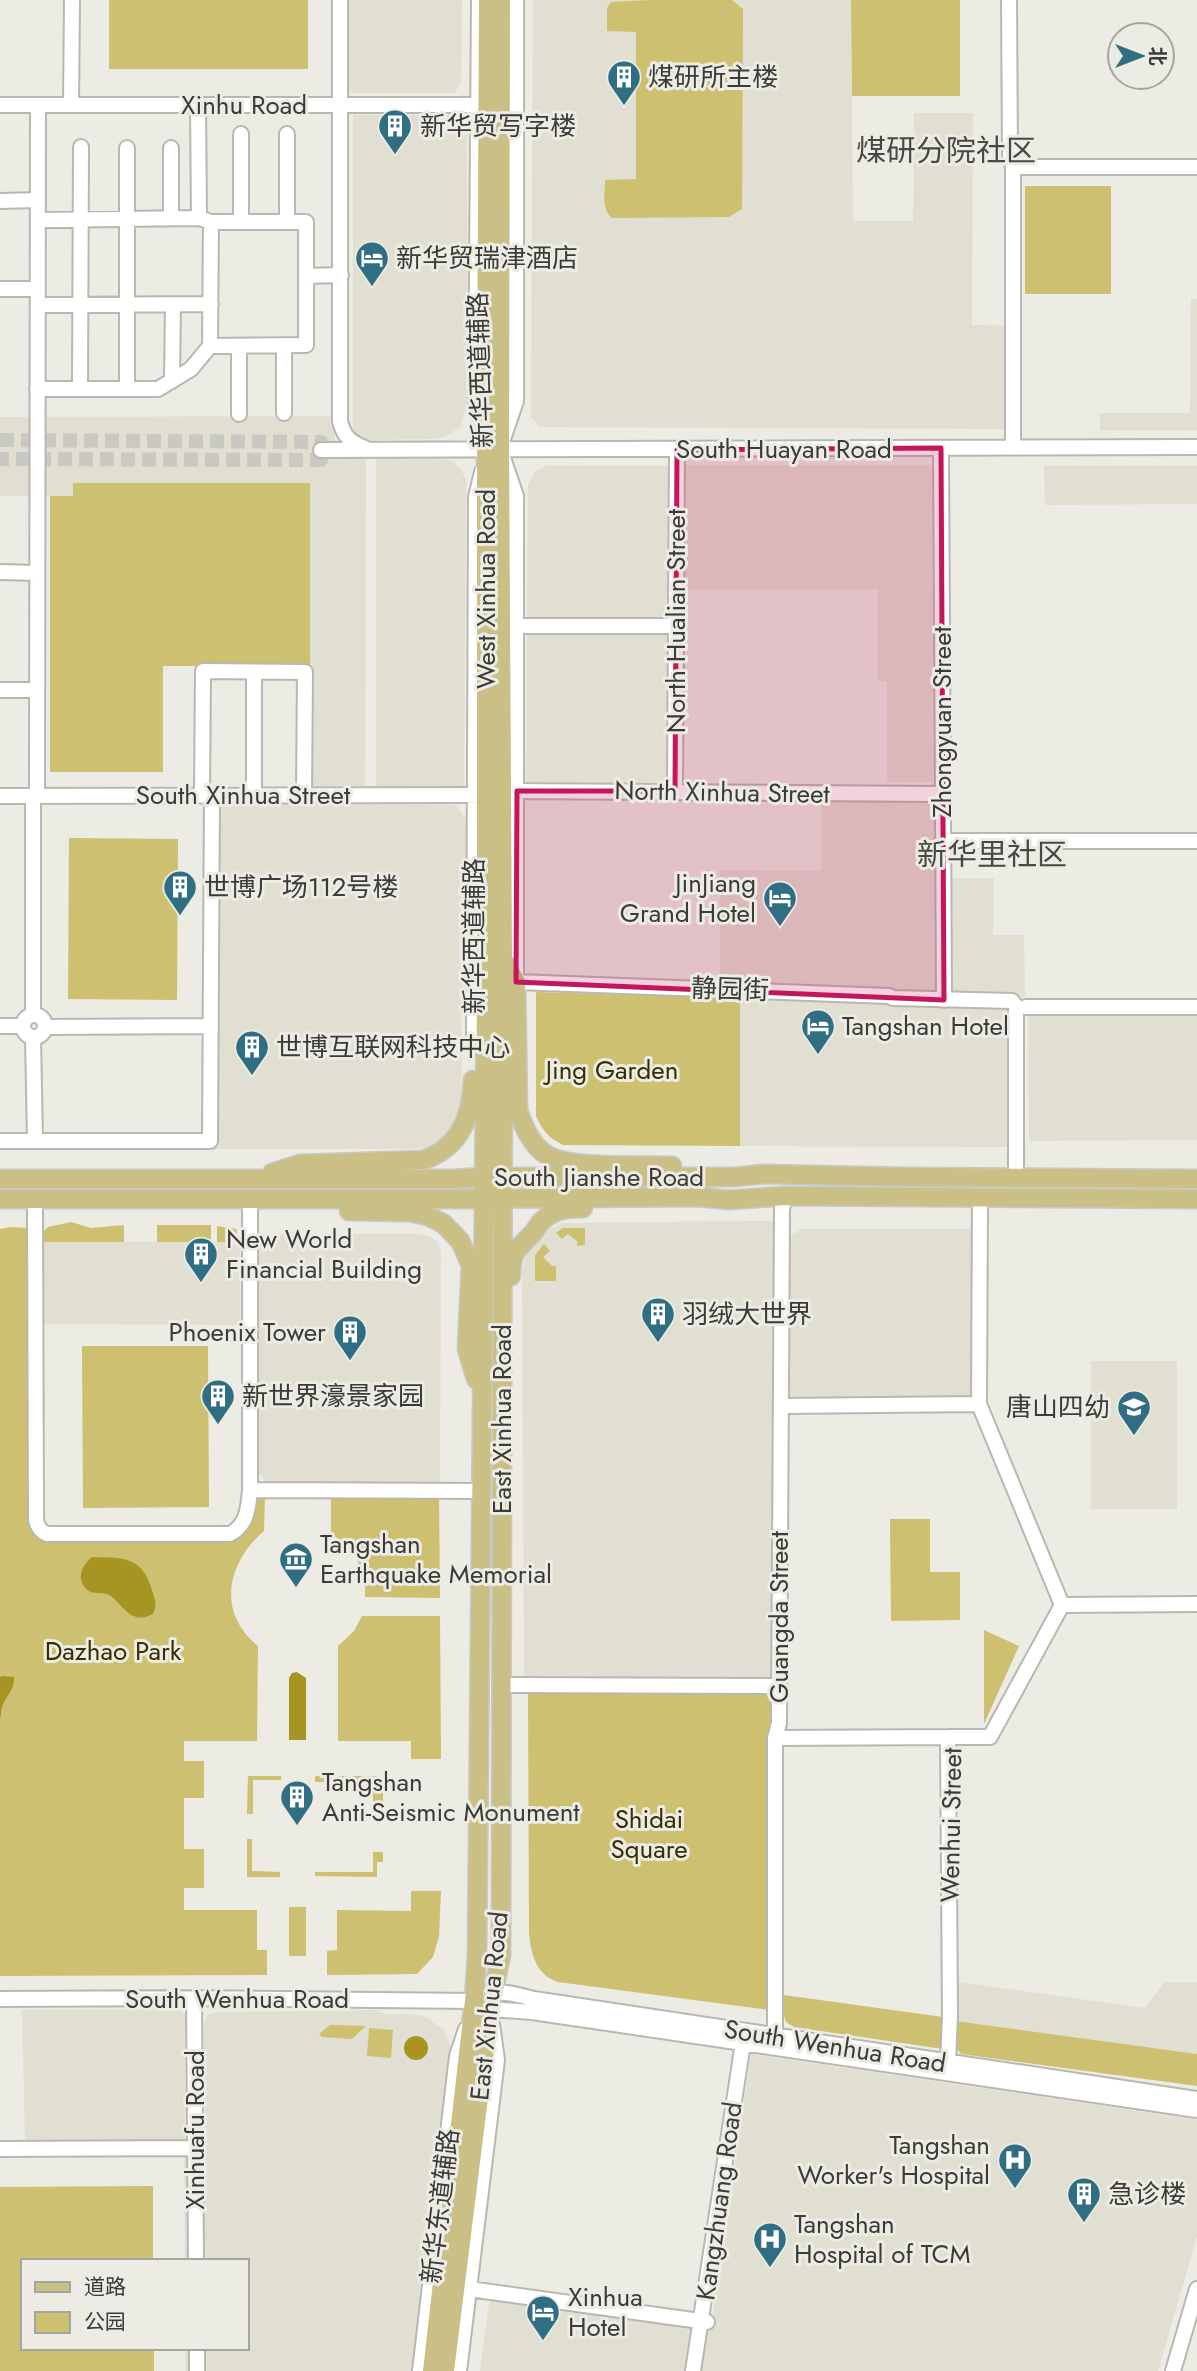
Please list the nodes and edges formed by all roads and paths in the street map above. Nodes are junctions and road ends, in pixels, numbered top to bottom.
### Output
1 (72, 0) edge
2 (340, 0) edge
3 (478, 0) edge
4 (488, 0) edge
5 (501, 0) edge
6 (516, 0) edge
7 (1009, 0) edge
8 (71, 104) junction
9 (198, 104) junction
10 (482, 104) junction
11 (0, 105) edge
12 (38, 105) junction
13 (341, 105) junction
14 (241, 134) dead end
15 (287, 134) dead end
16 (81, 147) dead end
17 (127, 148) dead end
18 (170, 148) dead end
19 (1013, 167) junction
20 (1197, 167) edge
21 (38, 200) junction
22 (0, 201) edge
23 (170, 218) junction
24 (127, 219) junction
25 (38, 220) junction
26 (80, 220) junction
27 (205, 220) junction
28 (241, 222) junction
29 (288, 222) junction
30 (341, 275) junction
31 (306, 276) junction
32 (0, 289) edge
33 (38, 289) junction
34 (173, 304) junction
35 (211, 304) junction
36 (38, 305) junction
37 (80, 305) junction
38 (127, 305) junction
39 (284, 345) junction
40 (210, 346) junction
41 (239, 346) junction
42 (172, 381) junction
43 (37, 389) junction
44 (80, 389) junction
45 (127, 389) junction
46 (284, 413) dead end
47 (239, 414) dead end
48 (1197, 447) edge
49 (941, 448) junction
50 (1013, 448) junction
51 (493, 449) junction
52 (321, 450) dead end
53 (372, 450) junction
54 (677, 450) junction
55 (0, 572) edge
56 (37, 573) junction
57 (515, 626) junction
58 (676, 626) junction
59 (254, 671) junction
60 (0, 690) edge
61 (37, 690) junction
62 (675, 791) junction
63 (495, 793) junction
64 (942, 794) junction
65 (207, 795) junction
66 (254, 795) junction
67 (304, 795) junction
68 (0, 796) edge
69 (35, 796) junction
70 (942, 841) junction
71 (1197, 841) edge
72 (503, 957) junction
73 (516, 982) junction
74 (486, 996) junction
75 (944, 1000) junction
76 (1026, 1007) dead end
77 (1197, 1007) edge
78 (28, 1021) junction
79 (0, 1026) edge
80 (211, 1026) junction
81 (45, 1027) junction
82 (474, 1034) junction
83 (33, 1037) junction
84 (0, 1141) edge
85 (35, 1142) junction
86 (763, 1174) junction
87 (493, 1177) junction
88 (1016, 1178) junction
89 (0, 1179) edge
90 (252, 1179) junction
91 (1197, 1179) edge
92 (785, 1196) junction
93 (981, 1196) junction
94 (0, 1199) edge
95 (35, 1199) junction
96 (220, 1199) junction
97 (483, 1199) junction
98 (501, 1199) junction
99 (729, 1199) junction
100 (1197, 1199) edge
101 (250, 1208) junction
102 (502, 1363) junction
103 (481, 1395) junction
104 (979, 1404) junction
105 (781, 1406) junction
106 (250, 1490) junction
107 (481, 1491) junction
108 (1197, 1604) edge
109 (1062, 1605) junction
110 (502, 1685) junction
111 (779, 1686) junction
112 (948, 1737) junction
113 (775, 1738) junction
114 (194, 1998) junction
115 (0, 1999) edge
116 (486, 2001) junction
117 (775, 2037) junction
118 (747, 2038) junction
119 (948, 2063) junction
120 (1197, 2099) edge
121 (1197, 2110) edge
122 (195, 2148) junction
123 (0, 2149) edge
124 (196, 2259) edge
125 (462, 2288) junction
126 (1197, 2289) edge
127 (704, 2321) junction
128 (197, 2350) edge
129 (197, 2371) edge
130 (420, 2371) edge
131 (432, 2371) edge
132 (444, 2371) edge
133 (459, 2371) edge
134 (696, 2371) edge
135 (1173, 2371) edge

1 - 8 street
2 - 13 street
3 - 10 street
4 - 10 main road, West Xinhua Road
5 - 51 main road, West Xinhua Road
6 - 51 street, 新华西道辅路
7 - 19 street
8 - 9 street, Xinhu Road
8 - 12 street, Xinhu Road
9 - 13 street, Xinhu Road
9 - 27 street
10 - 13 street, Xinhu Road
10 - 51 main road, West Xinhua Road
11 - 12 street, Xinhu Road
12 - 21 street
13 - 30 street
14 - 28 street
15 - 29 street
16 - 26 street
17 - 24 street
18 - 23 street
19 - 20 street
19 - 50 street
21 - 22 street
21 - 25 street
23 - 24 street
23 - 27 street
24 - 26 street
24 - 38 street
25 - 26 street
25 - 33 street
26 - 37 street
27 - 28 street
27 - 35 street
28 - 29 street
29 - 31 street
30 - 31 street
30 - 53 street
31 - 39 street
32 - 33 street
33 - 36 street
34 - 35 street
34 - 38 street
34 - 42 street
35 - 40 street
36 - 37 street
36 - 43 street
37 - 38 street
37 - 44 street
38 - 45 street
39 - 41 street
39 - 46 street
40 - 41 street
40 - 42 street
41 - 47 street
42 - 45 street
43 - 44 street
43 - 56 street
44 - 45 street
48 - 50 street, South Huayan Road
49 - 50 street, South Huayan Road
49 - 54 street, South Huayan Road
49 - 64 street, Zhongyuan Street
51 - 53 street, South Huayan Road
51 - 54 street, South Huayan Road
51 - 57 street, 新华西道辅路
51 - 63 main road, West Xinhua Road
52 - 53 street, South Huayan Road
54 - 58 street, North Hualian Street
55 - 56 street
56 - 61 street
57 - 58 street
57 - 63 street, 新华西道辅路
58 - 62 street, North Hualian Street
59 - 65 street
59 - 66 street
59 - 67 street
60 - 61 street
61 - 69 street
62 - 63 street, North Xinhua Street
62 - 64 street, North Xinhua Street
63 - 67 street, South Xinhua Street
63 - 72 main road, West Xinhua Road
63 - 73 street, 新华西道辅路
63 - 74 main road, West Xinhua Road
63 - 82 street, 新华西道辅路
64 - 70 street, Zhongyuan Street
65 - 66 street, South Xinhua Street
65 - 69 street, South Xinhua Street
65 - 80 street
66 - 67 street, South Xinhua Street
68 - 69 street, South Xinhua Street
69 - 78 street
70 - 71 street
70 - 75 street, Zhongyuan Street
72 - 73 main road
72 - 87 main road, West Xinhua Road
73 - 75 street, 静园街
73 - 86 main road
74 - 82 main road
74 - 87 main road, West Xinhua Road
75 - 88 street
76 - 77 street
78 - 79 street
78 - 81 street
78 - 83 street
80 - 81 street
80 - 85 street
81 - 83 street
82 - 90 main road
83 - 85 street
84 - 85 street
86 - 87 main road, South Jianshe Road
86 - 88 main road, South Jianshe Road
87 - 90 main road, South Jianshe Road
87 - 97 main road, East Xinhua Road
87 - 98 main road, East Xinhua Road
88 - 91 main road, South Jianshe Road
89 - 90 main road, South Jianshe Road
92 - 93 main road, South Jianshe Road
92 - 99 main road, South Jianshe Road
92 - 105 street, Guangda Street
93 - 100 main road, South Jianshe Road
93 - 104 street
94 - 95 main road, South Jianshe Road
95 - 96 main road, South Jianshe Road
95 - 106 street
96 - 97 main road, South Jianshe Road
96 - 101 main road
97 - 98 main road, South Jianshe Road
97 - 103 main road, East Xinhua Road
98 - 99 main road, South Jianshe Road
98 - 102 main road, East Xinhua Road
99 - 102 main road
101 - 103 main road
101 - 106 street
102 - 110 main road, East Xinhua Road
103 - 107 main road, East Xinhua Road
104 - 105 street
104 - 109 street
105 - 111 street, Guangda Street
106 - 107 street
107 - 116 main road, East Xinhua Road
108 - 109 street
109 - 112 street, Wenhui Street
110 - 111 street
110 - 116 main road, East Xinhua Road
111 - 113 street, Guangda Street
112 - 113 street
112 - 119 street, Wenhui Street
113 - 117 street, Guangda Street
114 - 115 street, South Wenhua Road
114 - 116 street, South Wenhua Road
114 - 122 street, Xinhuafu Road
116 - 118 street, South Wenhua Road
116 - 125 main road, East Xinhua Road
116 - 130 street, 新华东道辅路
116 - 131 main road, East Xinhua Road
117 - 118 street, South Wenhua Road
117 - 119 street, South Wenhua Road
118 - 121 street, South Wenhua Road
118 - 127 street, Kangzhuang Road
119 - 120 street, South Wenhua Road
122 - 123 street
122 - 124 street, Xinhuafu Road
125 - 127 street
125 - 132 main road, East Xinhua Road
125 - 133 street, 新华东道辅路
126 - 135 street
127 - 134 street, Kangzhuang Road
128 - 129 street

